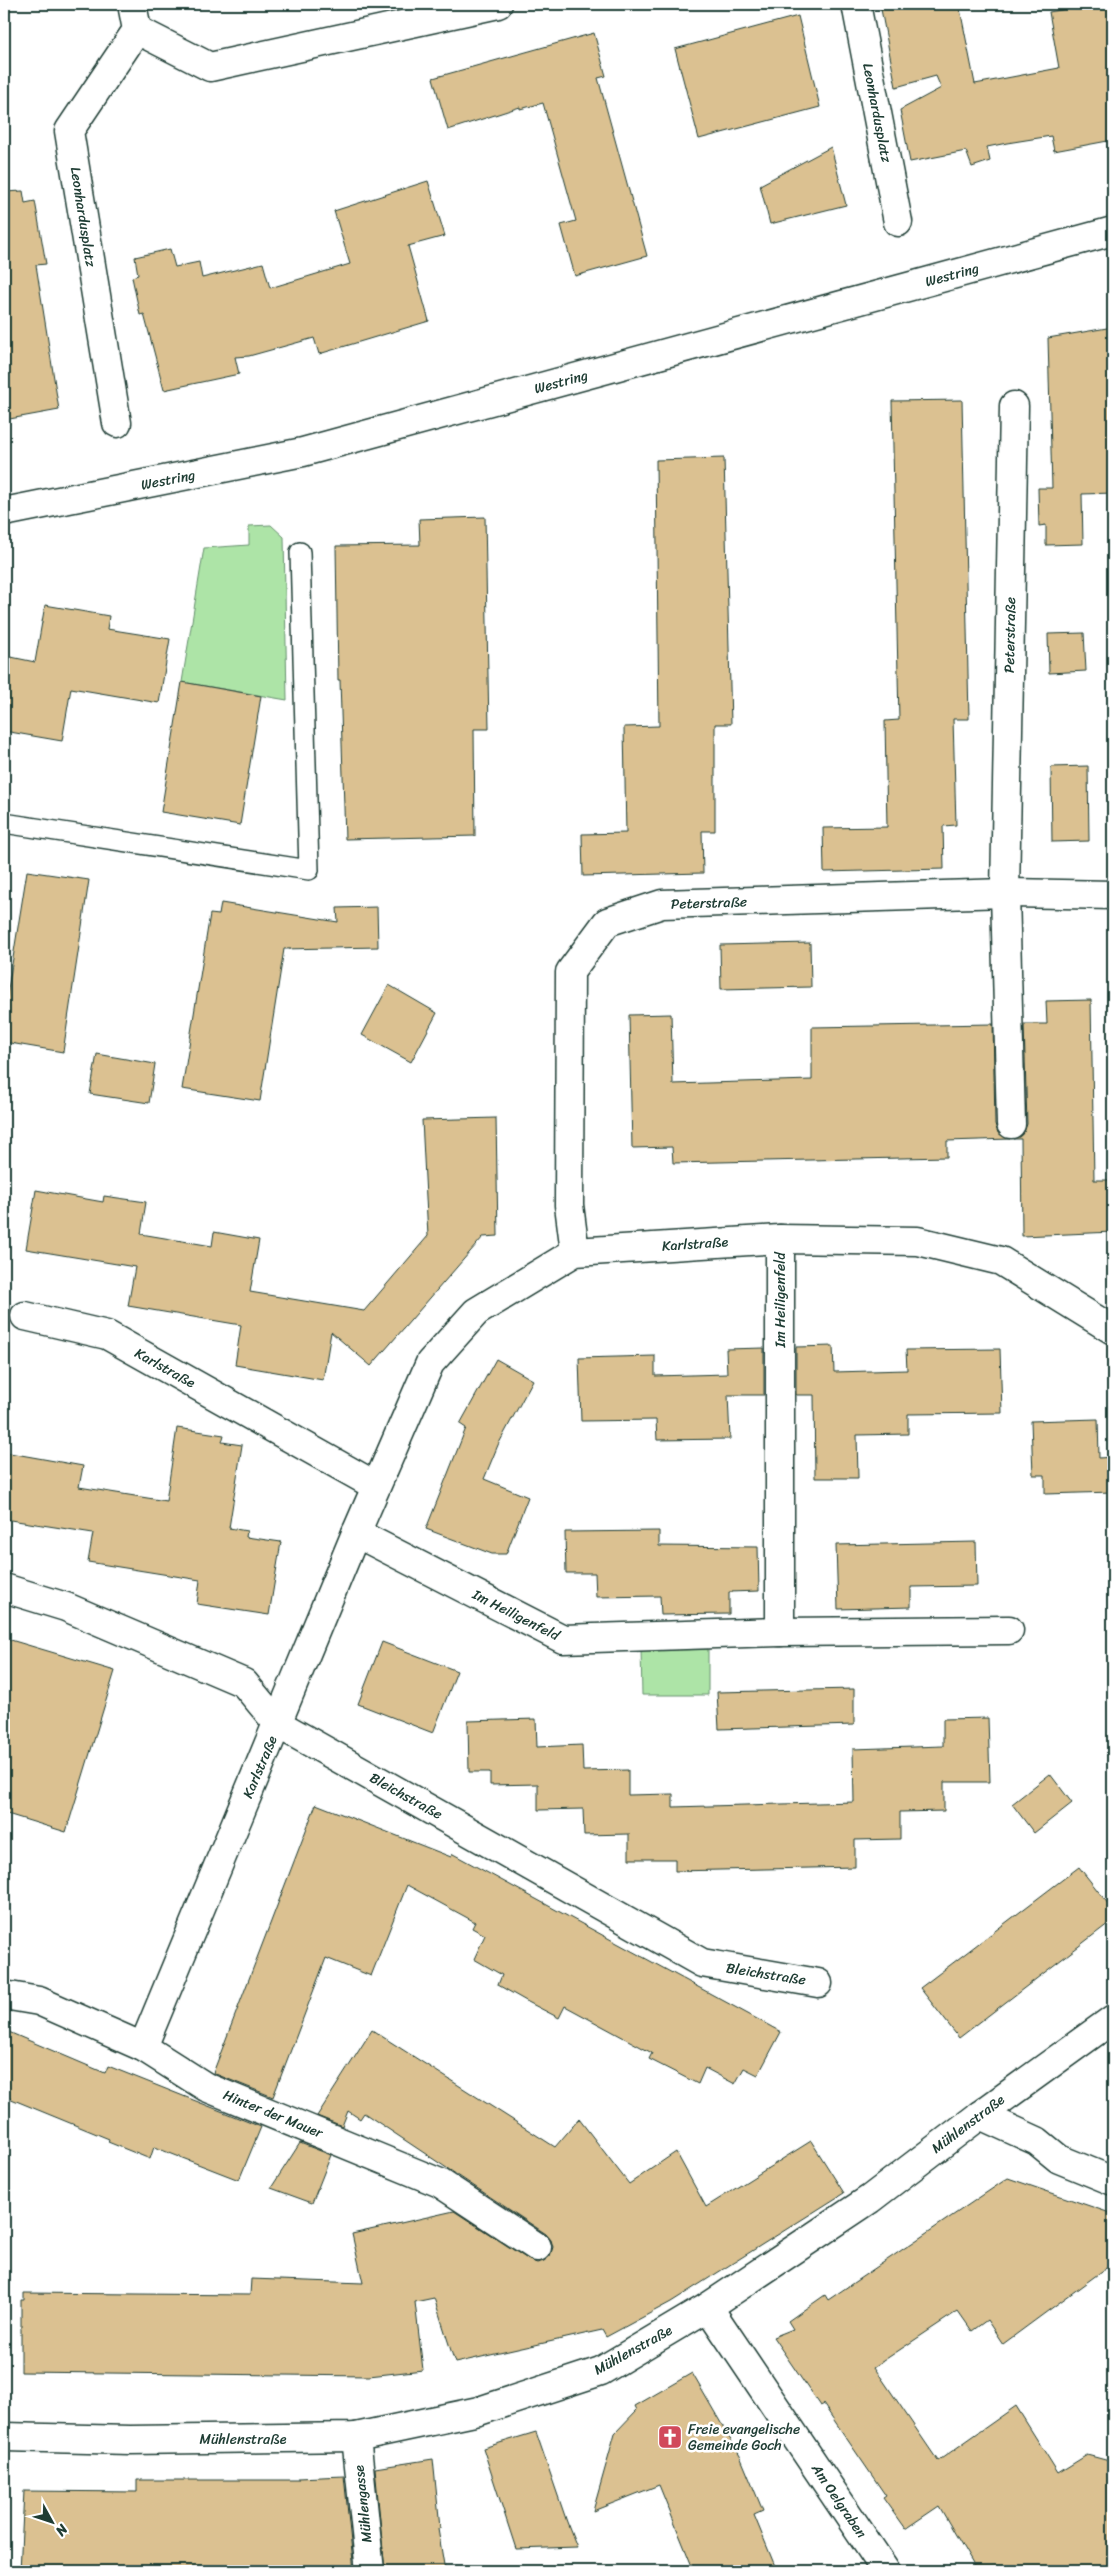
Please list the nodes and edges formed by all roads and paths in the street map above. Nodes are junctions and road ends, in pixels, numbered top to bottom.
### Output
1 (132, 4) edge
2 (498, 4) edge
3 (856, 4) edge
4 (137, 30) junction
5 (898, 222) dead end
6 (1113, 231) edge
7 (1014, 406) dead end
8 (117, 423) dead end
9 (4, 512) edge
10 (300, 552) dead end
11 (4, 823) edge
12 (1005, 894) junction
13 (1113, 895) edge
14 (1011, 1124) dead end
15 (780, 1239) junction
16 (575, 1252) junction
17 (25, 1316) dead end
18 (1113, 1330) edge
19 (376, 1486) junction
20 (356, 1533) junction
21 (4, 1588) edge
22 (1008, 1630) dead end
23 (780, 1632) junction
24 (278, 1724) junction
25 (818, 1983) dead end
26 (4, 1995) edge
27 (1113, 2019) edge
28 (144, 2047) junction
29 (980, 2115) junction
30 (1113, 2181) edge
31 (537, 2247) dead end
32 (708, 2307) junction
33 (4, 2438) edge
34 (356, 2438) junction
35 (370, 2571) edge
36 (886, 2571) edge

1 - 4 street
2 - 4 street
3 - 5 street, Leonhardusplatz
4 - 8 street, Leonhardusplatz
6 - 9 street, Westring
7 - 12 street, Peterstraße
10 - 11 lane
12 - 13 street, Peterstraße
12 - 14 street, Peterstraße
12 - 16 street, Peterstraße
15 - 16 street, Karlstraße
15 - 18 street, Karlstraße
15 - 23 street, Im Heiligenfeld
16 - 19 street, Karlstraße
17 - 19 street, Karlstraße
19 - 20 street, Karlstraße
20 - 23 street, Im Heiligenfeld
20 - 24 street, Karlstraße
21 - 24 street, Bleichstraße
22 - 23 street, Im Heiligenfeld
24 - 25 street, Bleichstraße
24 - 28 street, Karlstraße
26 - 28 street, Hinter der Mauer
27 - 29 street, Mühlenstraße
28 - 31 street, Hinter der Mauer
29 - 30 street
29 - 32 street, Mühlenstraße
32 - 34 street, Mühlenstraße
32 - 36 street, Am Oelgraben
33 - 34 street, Mühlenstraße
34 - 35 street, Mühlengasse

